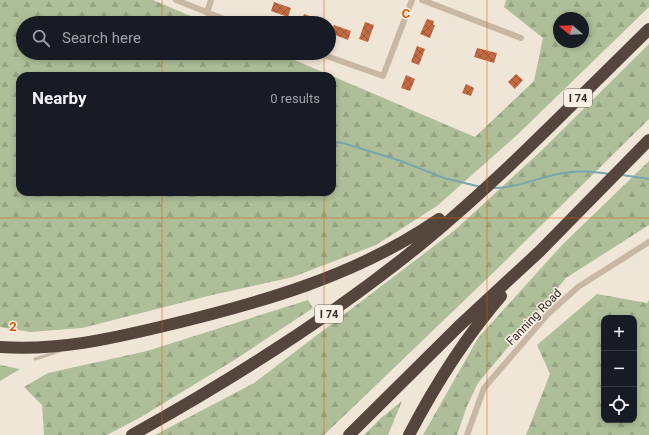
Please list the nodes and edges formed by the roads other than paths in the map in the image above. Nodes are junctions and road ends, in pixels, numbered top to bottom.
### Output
1 (176, 0) edge
2 (211, 0) edge
3 (412, 0) edge
4 (422, 0) edge
5 (206, 13) junction
6 (214, 16) edge
7 (649, 28) edge
8 (521, 38) dead end
9 (336, 59) edge
10 (649, 140) edge
11 (507, 167) junction
12 (649, 242) edge
13 (540, 251) junction
14 (84, 344) junction
15 (0, 347) edge
16 (35, 359) dead end
17 (132, 435) edge
18 (349, 435) edge
19 (410, 435) edge
20 (467, 435) edge

1 - 5 street
2 - 5 street
3 - 9 street
4 - 8 street
5 - 6 street
7 - 11 highway, I 74
10 - 13 highway
11 - 14 highway
11 - 17 highway, I 74
12 - 20 street, Fanning Road
13 - 18 highway
13 - 19 highway
14 - 15 highway
14 - 16 lane

